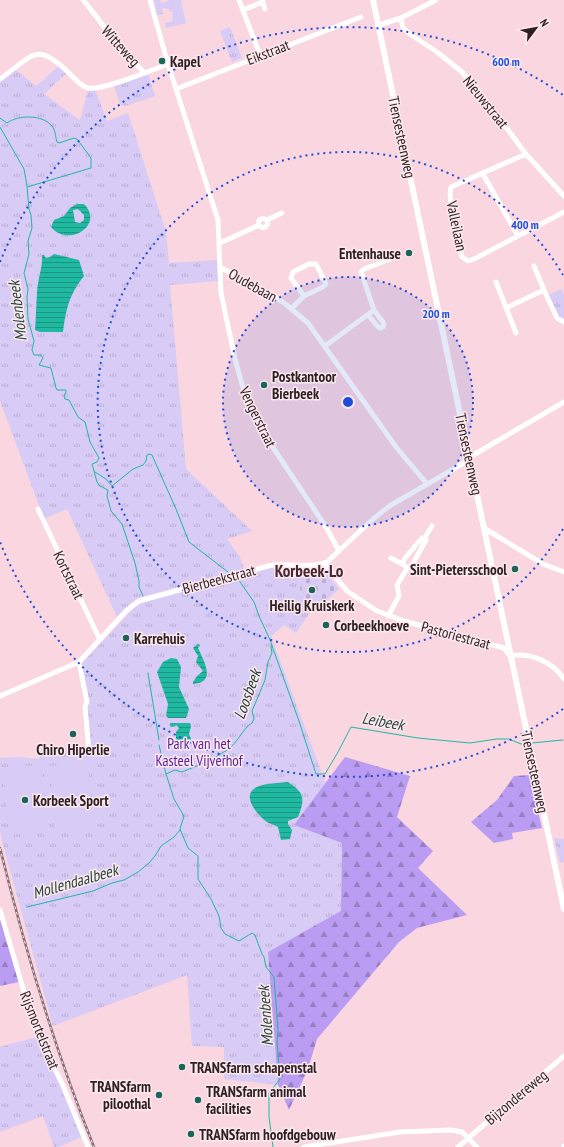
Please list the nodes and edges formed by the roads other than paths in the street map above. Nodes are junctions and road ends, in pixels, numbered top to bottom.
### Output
1 (83, 0) edge
2 (150, 0) edge
3 (239, 0) edge
4 (373, 0) edge
5 (436, 0) edge
6 (262, 1) edge
7 (265, 9) dead end
8 (243, 10) junction
9 (361, 16) dead end
10 (401, 18) junction
11 (379, 25) junction
12 (260, 55) junction
13 (168, 64) junction
14 (145, 73) junction
15 (0, 79) edge
16 (176, 89) junction
17 (526, 154) junction
18 (483, 174) junction
19 (564, 196) edge
20 (564, 212) edge
21 (282, 213) dead end
22 (518, 236) junction
23 (220, 243) junction
24 (393, 258) dead end
25 (534, 266) dead end
26 (220, 267) junction
27 (496, 282) dead end
28 (544, 290) junction
29 (304, 296) junction
30 (292, 308) junction
31 (506, 308) junction
32 (374, 310) junction
33 (368, 315) junction
34 (564, 322) edge
35 (516, 333) dead end
36 (325, 346) junction
37 (564, 402) edge
38 (469, 458) junction
39 (428, 484) junction
40 (38, 509) dead end
41 (432, 526) dead end
42 (484, 528) junction
43 (424, 539) junction
44 (339, 551) junction
45 (391, 558) dead end
46 (324, 563) junction
47 (402, 564) junction
48 (408, 567) junction
49 (564, 572) edge
50 (388, 616) junction
51 (100, 640) junction
52 (510, 656) junction
53 (79, 662) junction
54 (564, 679) edge
55 (0, 696) edge
56 (89, 752) dead end
57 (564, 909) edge
58 (0, 910) edge
59 (564, 1056) edge
60 (469, 1138) junction
61 (313, 1146) edge
62 (88, 1147) edge
63 (304, 1147) edge
64 (458, 1147) edge
65 (477, 1147) edge

1 - 14 street, Witteweg
2 - 13 street, Oudebaan
3 - 8 street
4 - 11 main road, Tiensesteenweg
5 - 10 street
6 - 7 street
6 - 8 street
8 - 12 street
9 - 12 street, Eikstraat
10 - 11 street
10 - 17 street, Nieuwstraat
11 - 38 main road, Tiensesteenweg
12 - 16 street, Eikstraat
13 - 14 street, Witteweg
13 - 16 street, Oudebaan
14 - 15 street
16 - 23 street, Oudebaan
17 - 18 street, Valleilaan
17 - 19 street, Nieuwstraat
18 - 22 street
18 - 22 street, Valleilaan
20 - 22 street, Valleilaan
21 - 23 street
23 - 26 street, Oudebaan
24 - 32 street
25 - 28 street
26 - 30 street, Oudebaan
26 - 44 street, Vengerstraat
27 - 31 street
28 - 31 street
28 - 34 street
29 - 29 street
29 - 30 street
30 - 36 street, Oudebaan
31 - 35 street
32 - 33 street
32 - 33 street
33 - 36 street
36 - 39 street, Oudebaan
37 - 38 street
38 - 39 street
38 - 42 main road, Tiensesteenweg
39 - 44 street
40 - 51 street, Kortstraat
41 - 43 street
42 - 49 street
42 - 52 main road, Tiensesteenweg
43 - 47 street
43 - 48 street
44 - 46 street
45 - 47 street
46 - 50 street, Pastoriestraat
46 - 51 street, Bierbeekstraat
47 - 48 street
48 - 50 street
50 - 52 street, Pastoriestraat
51 - 53 street, Bierbeekstraat
52 - 54 street
52 - 57 main road, Tiensesteenweg
53 - 55 street, Bierbeekstraat
53 - 56 street
58 - 62 street, Rijsmortelstraat
59 - 60 street, Bijzondereweg
60 - 61 street
60 - 64 street, Bijzondereweg
60 - 65 street
61 - 63 street

